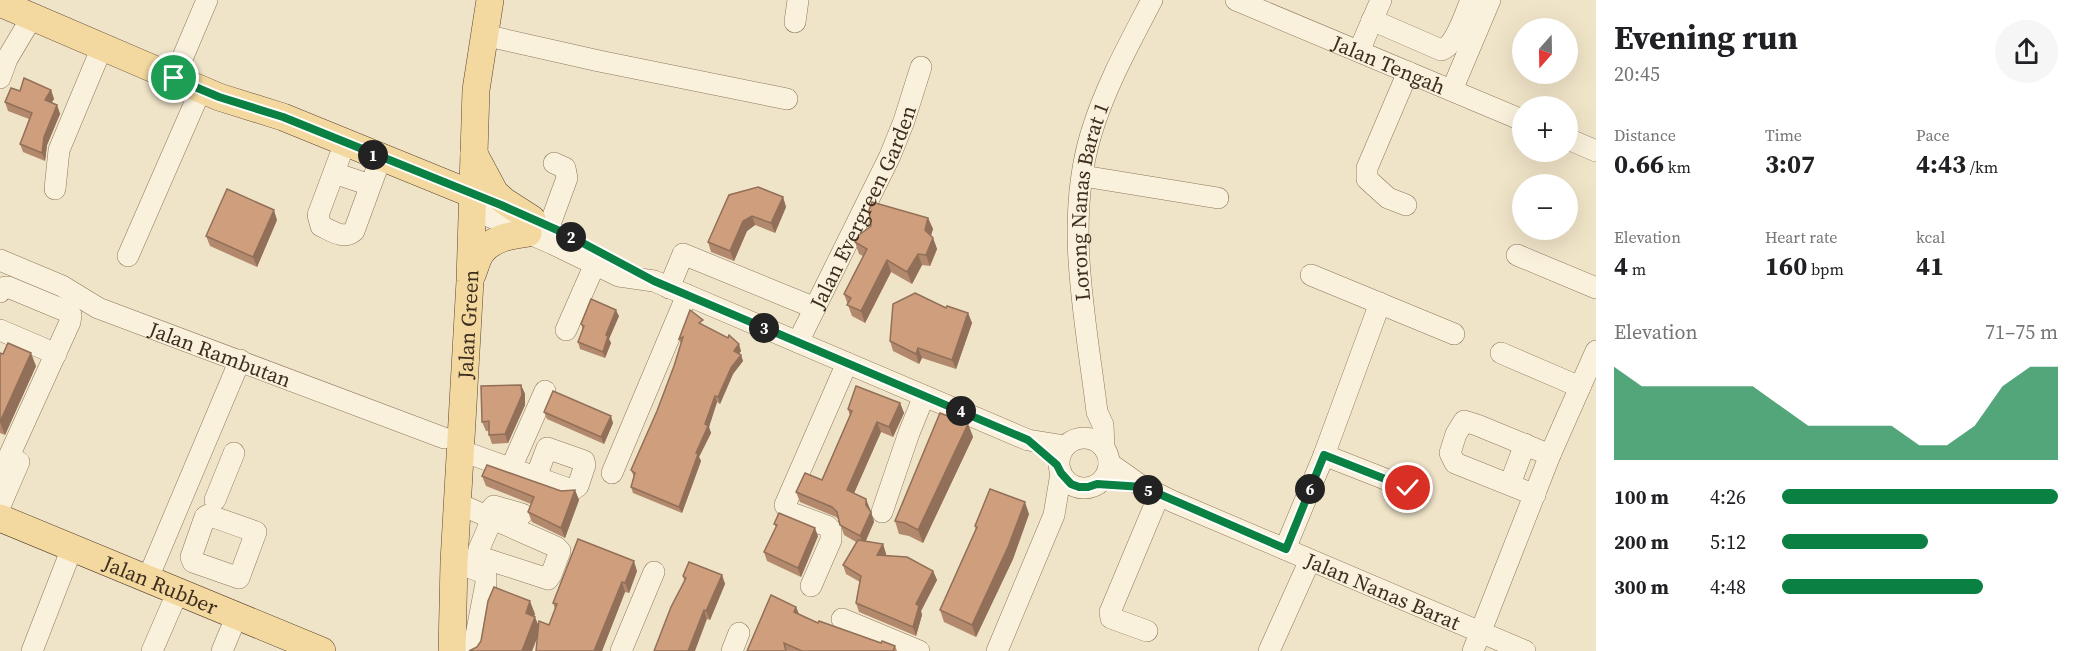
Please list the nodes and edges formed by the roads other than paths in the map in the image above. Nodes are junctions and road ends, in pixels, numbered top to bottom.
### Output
1 (207, 0) edge
2 (474, 0) edge
3 (490, 0) edge
4 (798, 0) edge
5 (1152, 0) edge
6 (1236, 0) edge
7 (1381, 0) edge
8 (1471, 0) edge
9 (1490, 0) edge
10 (20, 8) edge
11 (1372, 20) junction
12 (795, 22) dead end
13 (484, 35) junction
14 (102, 47) junction
15 (1359, 51) junction
16 (921, 68) dead end
17 (1408, 72) junction
18 (0, 78) edge
19 (174, 78) junction
20 (1452, 90) junction
21 (210, 93) junction
22 (788, 99) dead end
23 (1512, 116) edge
24 (1578, 143) edge
25 (1596, 151) edge
26 (473, 153) junction
27 (554, 164) dead end
28 (337, 165) junction
29 (1083, 176) junction
30 (373, 178) junction
31 (55, 189) dead end
32 (1218, 198) dead end
33 (465, 199) junction
34 (1406, 205) dead end
35 (536, 226) junction
36 (1517, 255) dead end
37 (128, 256) dead end
38 (0, 261) edge
39 (595, 264) junction
40 (1311, 275) dead end
41 (470, 281) junction
42 (670, 288) junction
43 (1596, 288) edge
44 (0, 292) edge
45 (1380, 303) junction
46 (815, 308) junction
47 (0, 330) edge
48 (566, 330) dead end
49 (1454, 334) dead end
50 (798, 342) junction
51 (1596, 351) edge
52 (1502, 353) dead end
53 (56, 354) junction
54 (240, 360) junction
55 (847, 363) junction
56 (56, 376) dead end
57 (1580, 387) junction
58 (545, 391) dead end
59 (924, 396) junction
60 (1097, 412) junction
61 (1028, 440) junction
62 (1074, 442) junction
63 (452, 444) junction
64 (1525, 444) junction
65 (6, 447) edge
66 (234, 453) dead end
67 (1107, 455) junction
68 (1324, 455) junction
69 (1550, 455) junction
70 (510, 468) junction
71 (1060, 471) junction
72 (612, 473) dead end
73 (0, 476) edge
74 (191, 476) junction
75 (536, 477) dead end
76 (1510, 484) junction
77 (1093, 486) junction
78 (1408, 488) dead end
79 (1151, 491) junction
80 (1534, 495) junction
81 (457, 503) junction
82 (0, 506) edge
83 (882, 512) dead end
84 (522, 514) dead end
85 (1054, 515) junction
86 (0, 518) edge
87 (72, 548) junction
88 (1286, 549) junction
89 (1310, 560) junction
90 (454, 562) junction
91 (199, 564) dead end
92 (654, 572) dead end
93 (148, 578) junction
94 (811, 586) dead end
95 (181, 592) junction
96 (237, 615) junction
97 (842, 619) dead end
98 (1147, 631) dead end
99 (1477, 642) edge
100 (32, 651) edge
101 (152, 651) edge
102 (222, 651) edge
103 (322, 651) edge
104 (435, 651) edge
105 (453, 651) edge
106 (473, 651) edge
107 (621, 651) edge
108 (919, 651) edge
109 (997, 651) edge
110 (1269, 651) edge
111 (1525, 651) edge

1 - 19 street
2 - 33 main road, Jalan Green
3 - 13 main road, Jalan Green
4 - 12 street
5 - 29 street, Lorong Nanas Barat 1
6 - 15 street, Jalan Tengah
7 - 11 street
8 - 11 street
9 - 20 street, Jalan Tengah
10 - 14 main road
10 - 18 street
11 - 15 street
13 - 22 street
13 - 26 main road, Jalan Green
14 - 19 main road
14 - 31 street
15 - 17 street, Jalan Tengah
16 - 46 street, Jalan Evergreen Garden
17 - 20 street, Jalan Tengah
17 - 34 street
19 - 21 main road
20 - 23 street
21 - 28 main road
21 - 33 main road
21 - 37 street
24 - 25 street
26 - 33 main road, Jalan Green
26 - 35 main road
27 - 35 street
28 - 30 main road
28 - 30 street
29 - 32 street
29 - 60 street, Lorong Nanas Barat 1
30 - 33 main road
33 - 35 street
33 - 41 main road, Jalan Green
33 - 63 main road, Jalan Green
35 - 39 street
35 - 41 main road
35 - 42 street
36 - 43 street
38 - 54 street, Jalan Rambutan
39 - 42 street
39 - 48 street
40 - 45 street
41 - 63 main road, Jalan Green
42 - 46 street
42 - 50 street
42 - 72 street
44 - 53 street
45 - 49 street
45 - 68 street
46 - 50 street, Jalan Evergreen Garden
47 - 53 street
50 - 55 street
51 - 57 street
52 - 57 street
53 - 65 street
54 - 63 street, Jalan Rambutan
54 - 74 street
55 - 59 street
55 - 94 street
56 - 82 street
57 - 69 street
58 - 70 street
59 - 61 street
59 - 83 street
60 - 62 street
60 - 67 street, Lorong Nanas Barat 1
61 - 62 street
61 - 71 street
62 - 67 street
62 - 71 street
63 - 70 street, Jalan Rambutan
63 - 81 main road, Jalan Green
63 - 104 main road, Jalan Green
64 - 69 street
64 - 76 street
64 - 76 street
65 - 73 street
66 - 74 street
67 - 77 street
67 - 79 street, Jalan Nanas Barat
68 - 78 street
68 - 88 street
69 - 80 street
70 - 75 street, Jalan Rambutan
71 - 77 street
71 - 85 street
74 - 93 street
76 - 80 street
77 - 79 street, Jalan Nanas Barat
77 - 85 street
79 - 88 street, Jalan Nanas Barat
79 - 98 street
80 - 99 street
81 - 84 street
81 - 90 main road, Jalan Green
85 - 109 street
86 - 87 main road, Jalan Rubber
87 - 93 main road, Jalan Rubber
87 - 100 street
88 - 89 street, Jalan Nanas Barat
89 - 99 street, Jalan Nanas Barat
89 - 110 street
90 - 105 main road, Jalan Green
90 - 106 street
91 - 95 street
92 - 107 street
93 - 95 main road, Jalan Rubber
95 - 96 main road, Jalan Rubber
95 - 101 street
96 - 102 street
96 - 103 main road, Jalan Rubber
97 - 108 street
99 - 111 street, Jalan Nanas Barat

